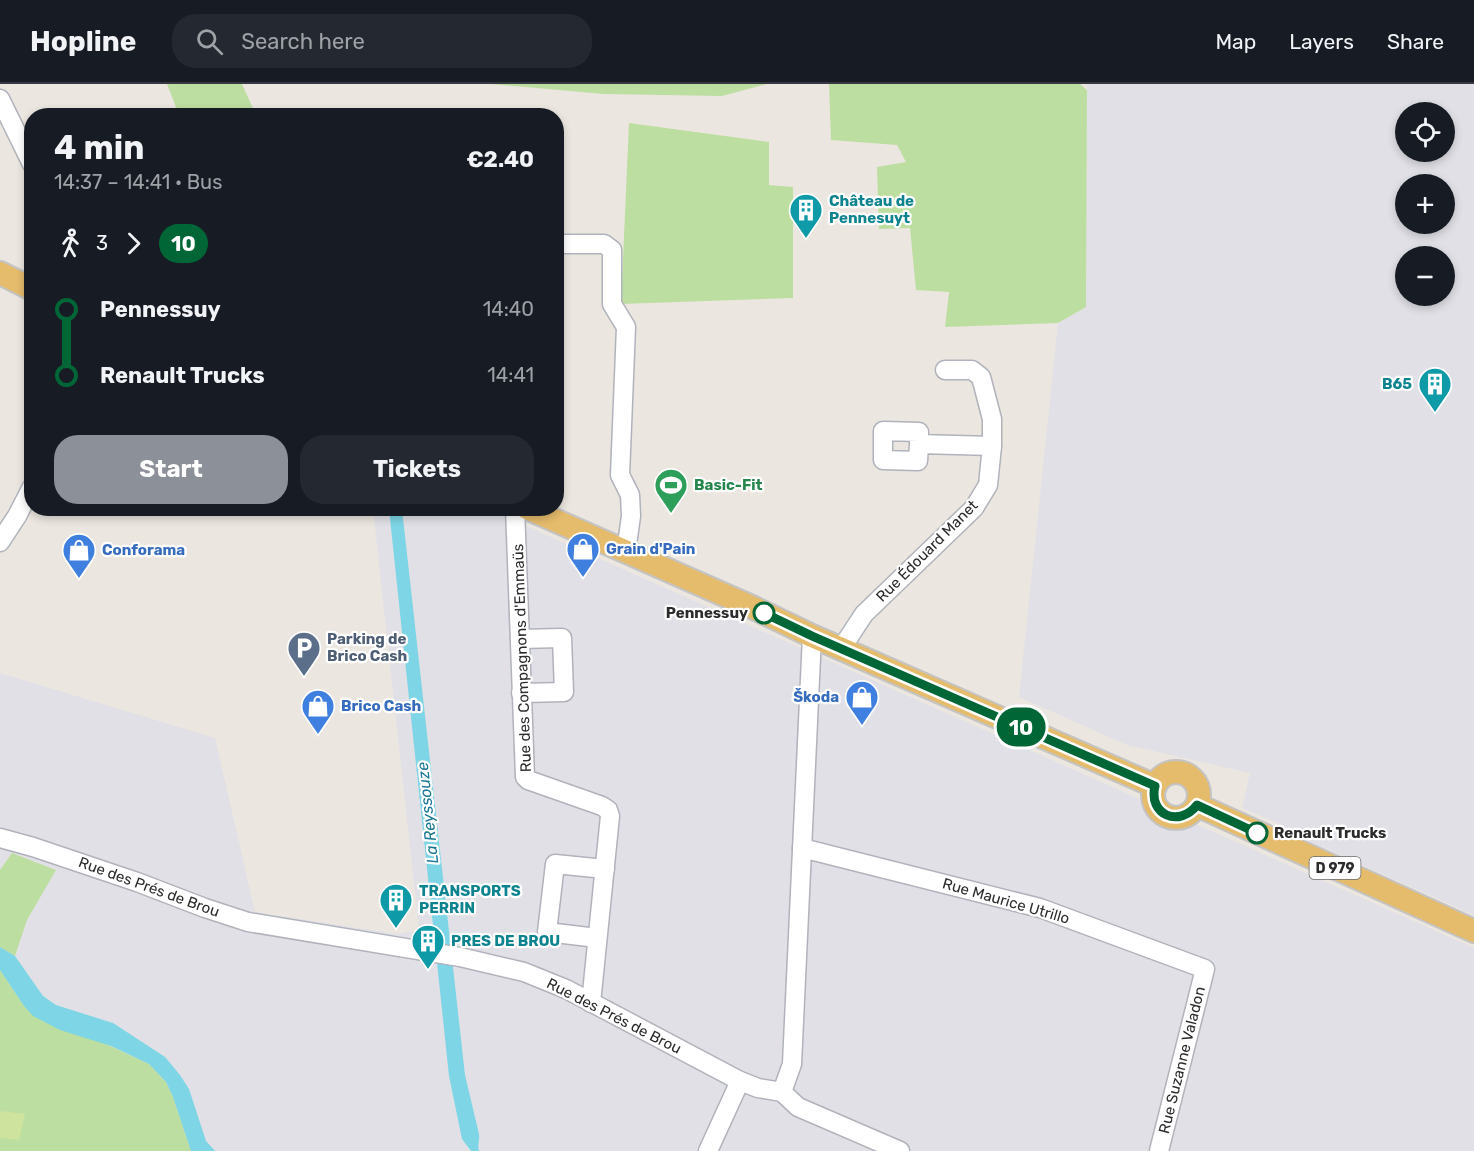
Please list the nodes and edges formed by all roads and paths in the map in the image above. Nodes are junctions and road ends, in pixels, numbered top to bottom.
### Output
1 (0, 99) edge
2 (24, 148) edge
3 (564, 244) edge
4 (0, 273) edge
5 (24, 285) edge
6 (945, 370) dead end
7 (919, 444) dead end
8 (992, 446) junction
9 (24, 503) edge
10 (515, 516) edge
11 (545, 516) edge
12 (0, 542) edge
13 (626, 552) junction
14 (812, 636) junction
15 (520, 639) junction
16 (841, 649) junction
17 (521, 693) junction
18 (1155, 786) junction
19 (1197, 805) junction
20 (0, 838) edge
21 (802, 848) junction
22 (604, 869) junction
23 (1474, 932) edge
24 (597, 939) junction
25 (1205, 969) joint
26 (591, 1003) junction
27 (740, 1081) junction
28 (782, 1092) junction
29 (708, 1151) edge
30 (900, 1151) edge
31 (1159, 1151) edge

1 - 2 street
3 - 13 street
4 - 5 main road
6 - 8 street, Rue Édouard Manet
7 - 8 street
8 - 16 street, Rue Édouard Manet
9 - 12 street
10 - 15 street, Rue des Compagnons d'Emmaüs
11 - 13 main road
13 - 14 main road
14 - 16 main road
14 - 21 street
15 - 17 street, Rue des Compagnons d'Emmaüs
15 - 17 street
16 - 18 main road
17 - 22 street, Rue des Compagnons d'Emmaüs
18 - 19 main road
18 - 19 main road
19 - 23 main road, D 979
20 - 26 street, Rue des Prés de Brou
21 - 25 street, Rue Maurice Utrillo
21 - 28 street
22 - 24 street, Rue des Compagnons d'Emmaüs
22 - 24 street
24 - 26 street, Rue des Compagnons d'Emmaüs
25 - 31 street, Rue Suzanne Valadon
26 - 27 street, Rue des Prés de Brou
27 - 28 street, Rue des Prés de Brou
27 - 29 street
28 - 30 street

